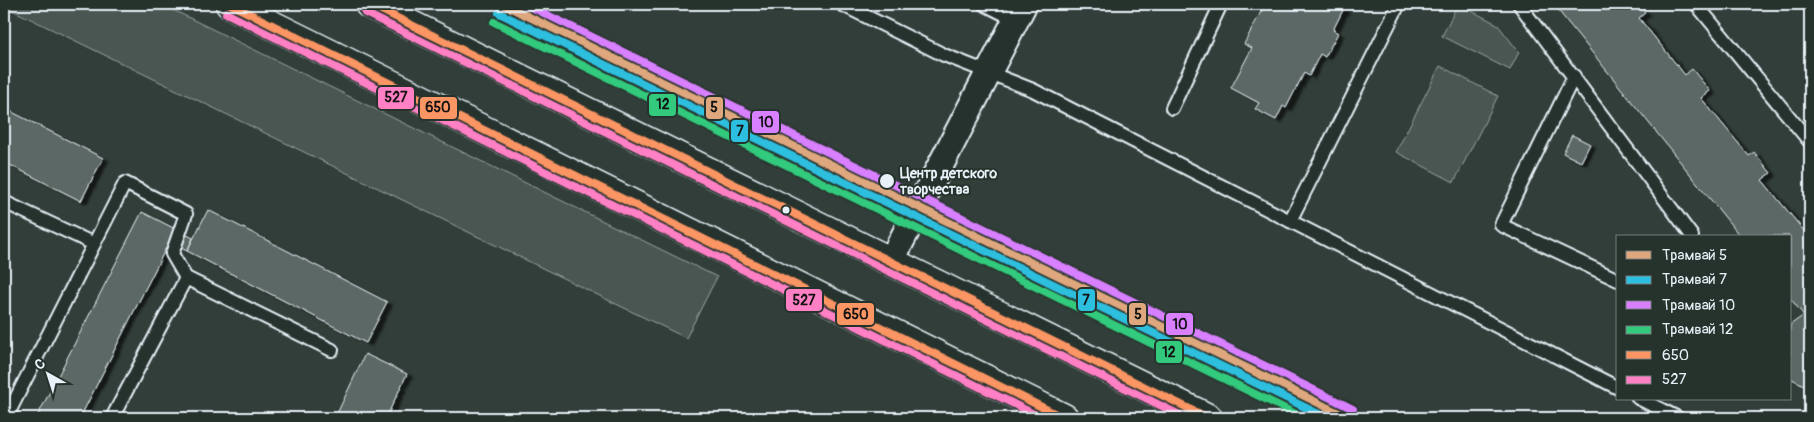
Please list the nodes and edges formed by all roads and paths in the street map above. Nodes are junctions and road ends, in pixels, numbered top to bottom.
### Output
1 (230, 4) edge
2 (369, 4) edge
3 (841, 4) edge
4 (984, 4) edge
5 (1221, 4) edge
6 (1399, 4) edge
7 (1519, 4) edge
8 (1696, 4) edge
9 (1020, 12) edge
10 (989, 73) junction
11 (1574, 76) junction
12 (1172, 108) dead end
13 (1810, 142) edge
14 (4, 202) edge
15 (1290, 221) junction
16 (1691, 235) edge
17 (94, 244) junction
18 (891, 261) junction
19 (186, 278) junction
20 (1616, 279) edge
21 (332, 350) dead end
22 (1616, 387) edge
23 (1653, 402) edge
24 (6, 418) edge
25 (112, 418) edge
26 (1064, 418) edge
27 (1208, 418) edge
28 (1678, 418) edge

1 - 26 highway
2 - 18 highway
3 - 10 lane
4 - 9 lane
5 - 12 lane
6 - 15 lane
7 - 11 lane
8 - 13 lane
9 - 10 street
10 - 15 lane
10 - 18 street
11 - 16 lane
11 - 20 lane
14 - 17 lane
15 - 22 lane
17 - 19 lane
17 - 24 lane
18 - 27 highway
19 - 21 lane
19 - 25 lane
23 - 28 lane

